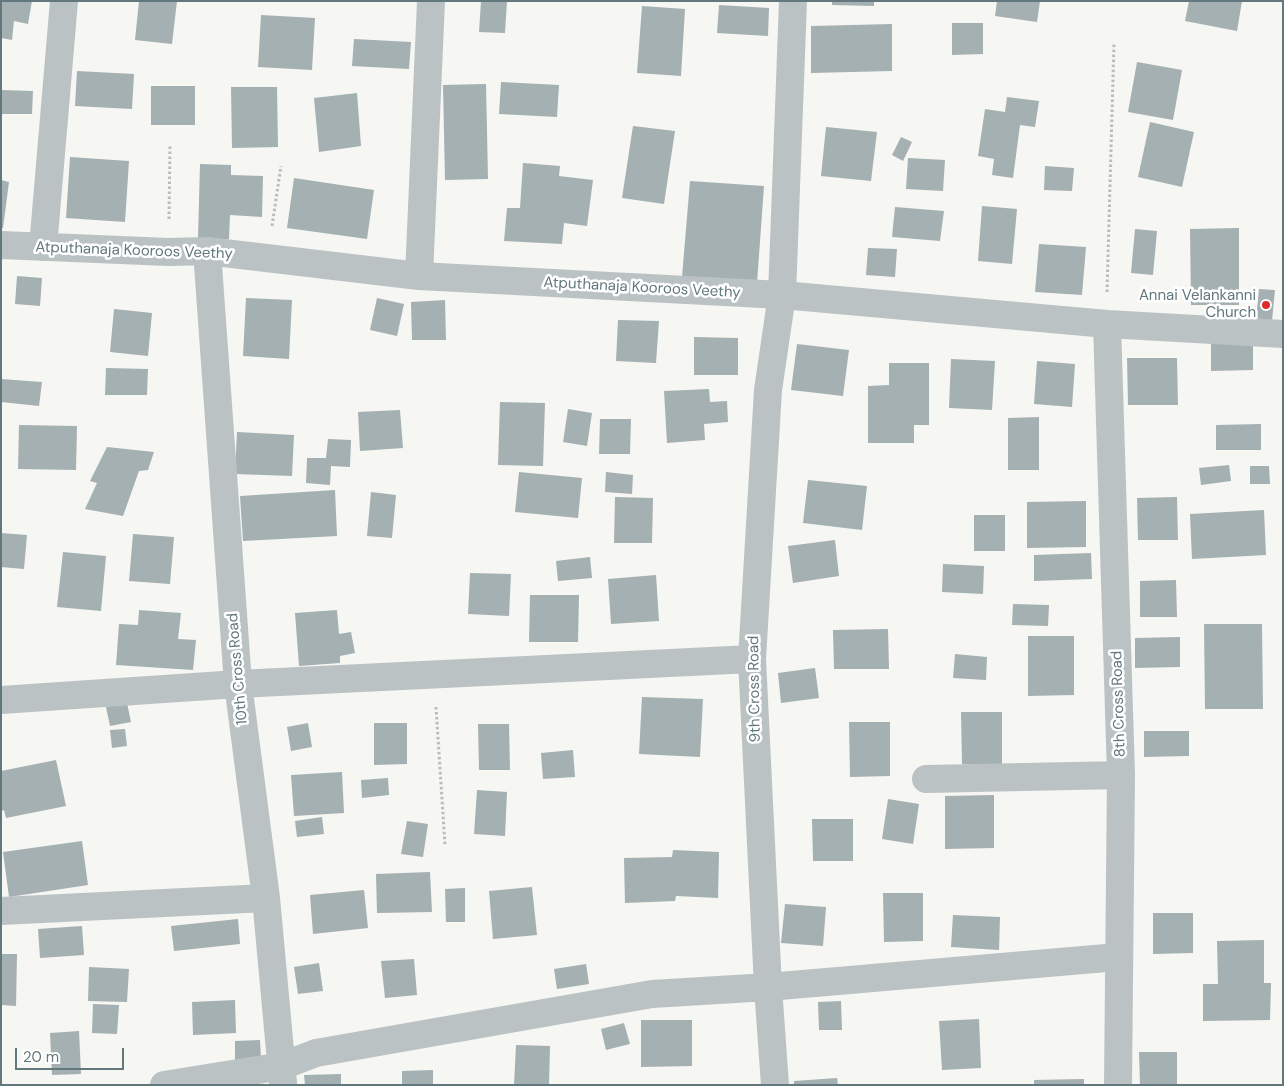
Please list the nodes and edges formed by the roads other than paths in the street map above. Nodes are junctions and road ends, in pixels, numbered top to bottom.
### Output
1 (64, 1) edge
2 (431, 1) edge
3 (793, 1) edge
4 (1, 245) edge
5 (43, 247) junction
6 (207, 251) junction
7 (419, 276) junction
8 (782, 294) junction
9 (1107, 324) junction
10 (1283, 334) edge
11 (752, 659) junction
12 (238, 684) junction
13 (1, 700) edge
14 (1121, 775) junction
15 (926, 778) dead end
16 (266, 898) junction
17 (1, 911) edge
18 (1118, 957) junction
19 (768, 987) junction
20 (282, 1076) edge
21 (164, 1085) edge
22 (776, 1085) edge
23 (1118, 1085) edge

1 - 5 street
2 - 7 street
3 - 8 street, 9th Cross Road
4 - 5 street, Atputhanaja Kooroos Veethy
5 - 6 street, Atputhanaja Kooroos Veethy
6 - 7 street, Atputhanaja Kooroos Veethy
6 - 12 street, 10th Cross Road
7 - 8 street, Atputhanaja Kooroos Veethy
8 - 9 street, Atputhanaja Kooroos Veethy
8 - 11 street, 9th Cross Road
9 - 10 street, Atputhanaja Kooroos Veethy
9 - 14 street, 8th Cross Road
11 - 12 street
11 - 19 street, 9th Cross Road
12 - 13 street
12 - 16 street, 10th Cross Road
14 - 15 street
14 - 18 street, 8th Cross Road
16 - 17 street
16 - 20 street, 10th Cross Road
18 - 19 street
18 - 23 street, 8th Cross Road
19 - 20 street
19 - 22 street, 9th Cross Road
20 - 21 street

